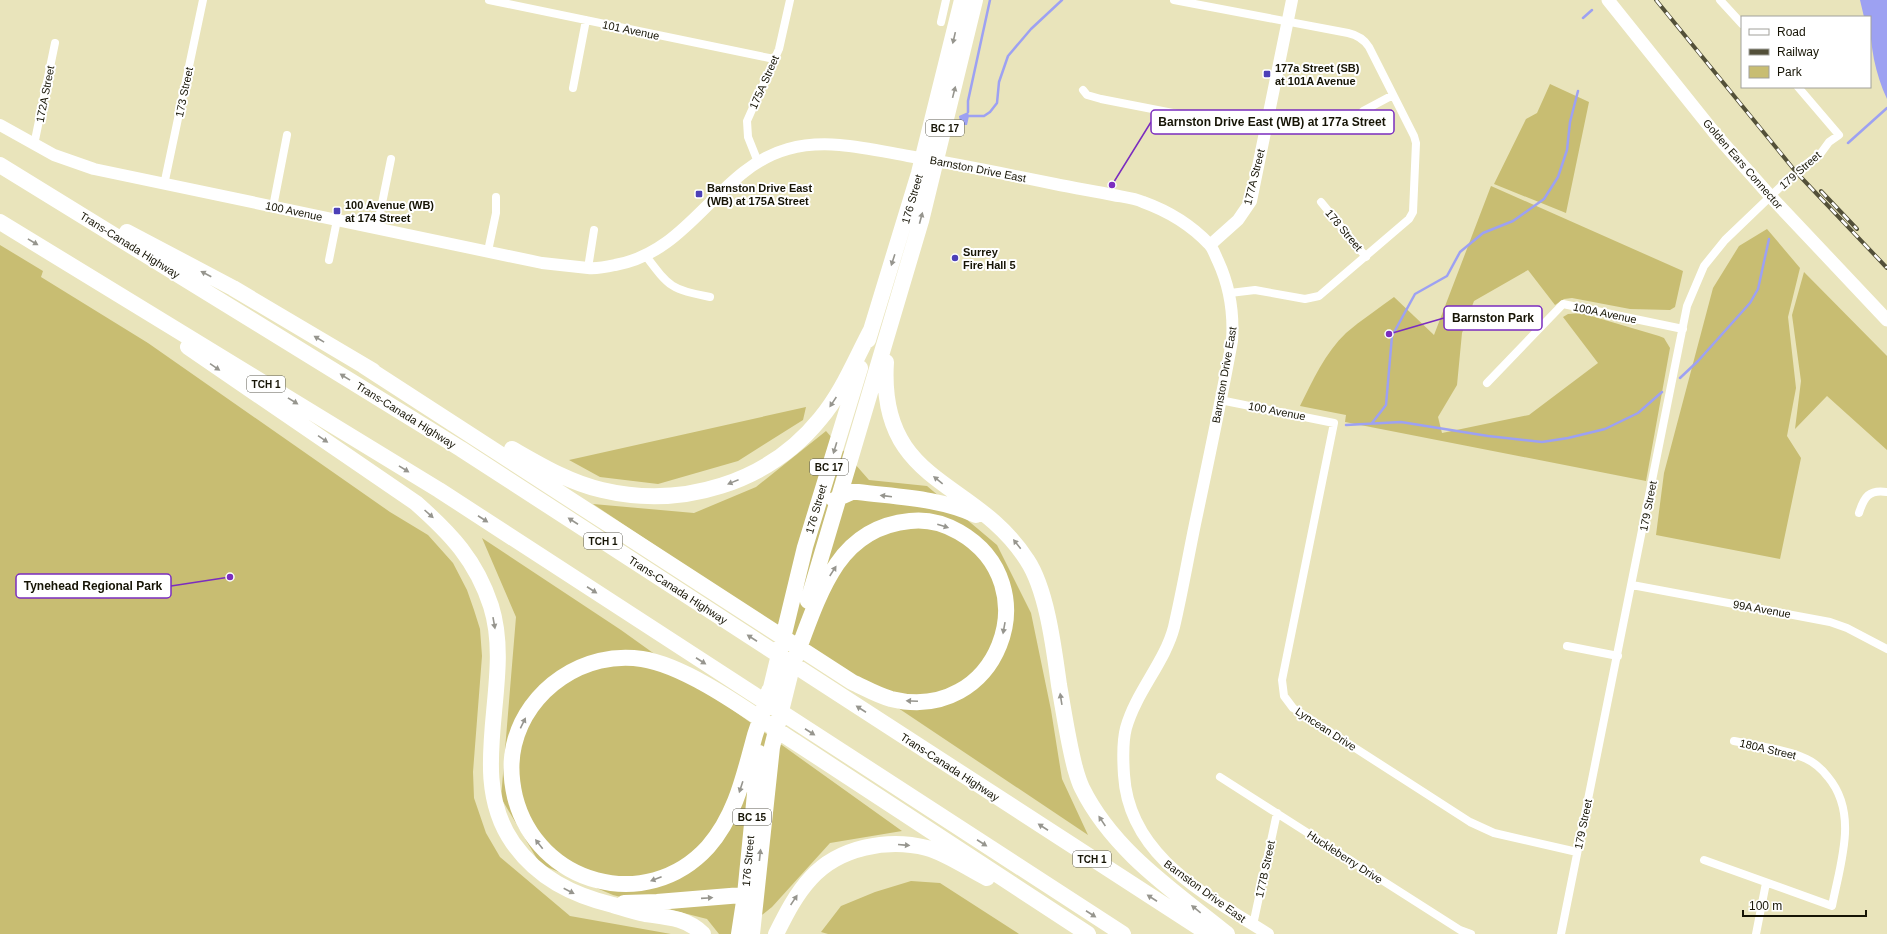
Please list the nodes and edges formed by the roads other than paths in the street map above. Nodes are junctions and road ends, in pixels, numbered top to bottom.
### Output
1 (203, 0) edge
2 (489, 0) edge
3 (790, 0) edge
4 (946, 0) edge
5 (962, 0) edge
6 (975, 0) edge
7 (1174, 0) edge
8 (1292, 0) edge
9 (1608, 0) edge
10 (1720, 0) edge
11 (586, 20) junction
12 (941, 22) dead end
13 (1288, 22) junction
14 (1741, 23) edge
15 (55, 43) dead end
16 (774, 59) junction
17 (573, 88) dead end
18 (1799, 88) edge
19 (1083, 90) dead end
20 (1393, 95) junction
21 (1363, 111) dead end
22 (0, 125) edge
23 (1265, 131) junction
24 (288, 135) dead end
25 (34, 146) junction
26 (391, 158) dead end
27 (758, 162) junction
28 (0, 165) edge
29 (164, 185) junction
30 (496, 196) dead end
31 (1770, 197) junction
32 (1321, 202) dead end
33 (273, 207) junction
34 (337, 220) junction
35 (0, 222) edge
36 (377, 228) junction
37 (594, 230) dead end
38 (1210, 245) junction
39 (488, 251) junction
40 (646, 256) junction
41 (1366, 257) junction
42 (329, 260) dead end
43 (620, 264) joint
44 (588, 268) junction
45 (93, 278) junction
46 (1230, 293) junction
47 (710, 297) dead end
48 (1887, 320) edge
49 (1683, 329) junction
50 (871, 330) junction
51 (888, 335) junction
52 (364, 366) junction
53 (1487, 383) dead end
54 (1220, 400) junction
55 (1334, 423) joint
56 (1887, 492) edge
57 (840, 496) junction
58 (1859, 513) dead end
59 (1003, 528) junction
60 (1632, 586) junction
61 (789, 612) junction
62 (803, 630) junction
63 (1567, 646) dead end
64 (1887, 649) edge
65 (1618, 656) junction
66 (762, 741) junction
67 (1734, 741) dead end
68 (1220, 777) dead end
69 (1277, 813) junction
70 (1577, 852) junction
71 (1704, 860) dead end
72 (1766, 882) junction
73 (750, 894) junction
74 (598, 901) junction
75 (1253, 925) junction
76 (703, 934) edge
77 (739, 934) edge
78 (752, 934) edge
79 (776, 934) edge
80 (1080, 934) edge
81 (1088, 934) edge
82 (1123, 934) edge
83 (1209, 934) edge
84 (1227, 934) edge
85 (1268, 934) edge
86 (1471, 934) edge
87 (1561, 934) edge
88 (1756, 934) edge

1 - 29 street, 173 Street
2 - 11 street, 101 Avenue
3 - 16 street, 175A Street
4 - 12 street
5 -> 50 highway, 176 Street / BC 17
51 -> 6 highway, 176 Street / BC 17
7 - 13 street
8 - 13 street, 177A Street
9 - 31 main road, Golden Ears Connector
10 - 14 street
11 - 16 street, 101 Avenue
11 - 17 street
13 - 20 street
13 - 23 street, 177A Street
15 - 25 street, 172A Street
16 - 27 street, 175A Street
18 - 31 street, 179 Street
19 - 23 street
20 - 21 street
20 - 41 street
22 - 25 street, 100 Avenue
23 - 38 street, 177A Street
24 - 33 street
25 - 29 street, 100 Avenue
26 - 36 street
27 - 38 street, Barnston Drive East
27 - 40 street, Barnston Drive East
52 -> 28 highway
83 -> 28 highway, Trans-Canada Highway / TCH 1
29 - 33 street, 100 Avenue
30 - 39 street
31 - 48 main road, Golden Ears Connector
31 - 49 street, 179 Street
32 - 41 street, 178 Street
33 - 34 street, 100 Avenue
34 - 36 street, 100 Avenue
34 - 42 street
35 -> 45 highway, TCH 1
36 - 39 street, 100 Avenue
37 - 44 street
38 - 46 street, Barnston Drive East
39 - 44 street, 100 Avenue
40 - 43 street, Barnston Drive East
40 - 47 street
41 - 46 street
43 - 44 street, 100 Avenue
45 -> 74 highway
45 -> 82 highway, TCH 1
46 - 54 street, Barnston Drive East
49 - 53 street, 100A Avenue
49 - 60 street, 179 Street
50 -> 52 highway
50 -> 61 highway, 176 Street / BC 17
51 - 57 highway, 176 Street / BC 17
59 -> 51 highway
62 -> 52 highway
54 - 55 street, 100 Avenue
54 - 75 street, Barnston Drive East
55 - 70 street, Lyncean Drive
56 - 58 street
59 -> 57 highway
57 - 61 highway
57 - 62 highway, 176 Street / BC 17
84 -> 59 highway
60 - 64 street, 99A Avenue
60 - 65 street, 179 Street
61 - 66 highway, 176 Street
62 - 66 highway, 176 Street / BC 15
63 - 65 street
65 - 70 street, 179 Street
66 - 73 highway, 176 Street / BC 15
66 -> 81 highway
67 - 72 street, 180A Street
68 - 69 street, Huckleberry Drive
69 - 75 street, 177B Street
69 - 86 street, Huckleberry Drive
70 - 87 street, 179 Street
71 - 72 street
72 - 88 street
74 -> 73 highway
73 - 77 highway, 176 Street / BC 15
73 - 78 highway, 176 Street / BC 15
74 - 76 highway
75 - 85 street, Barnston Drive East
79 -> 80 highway

